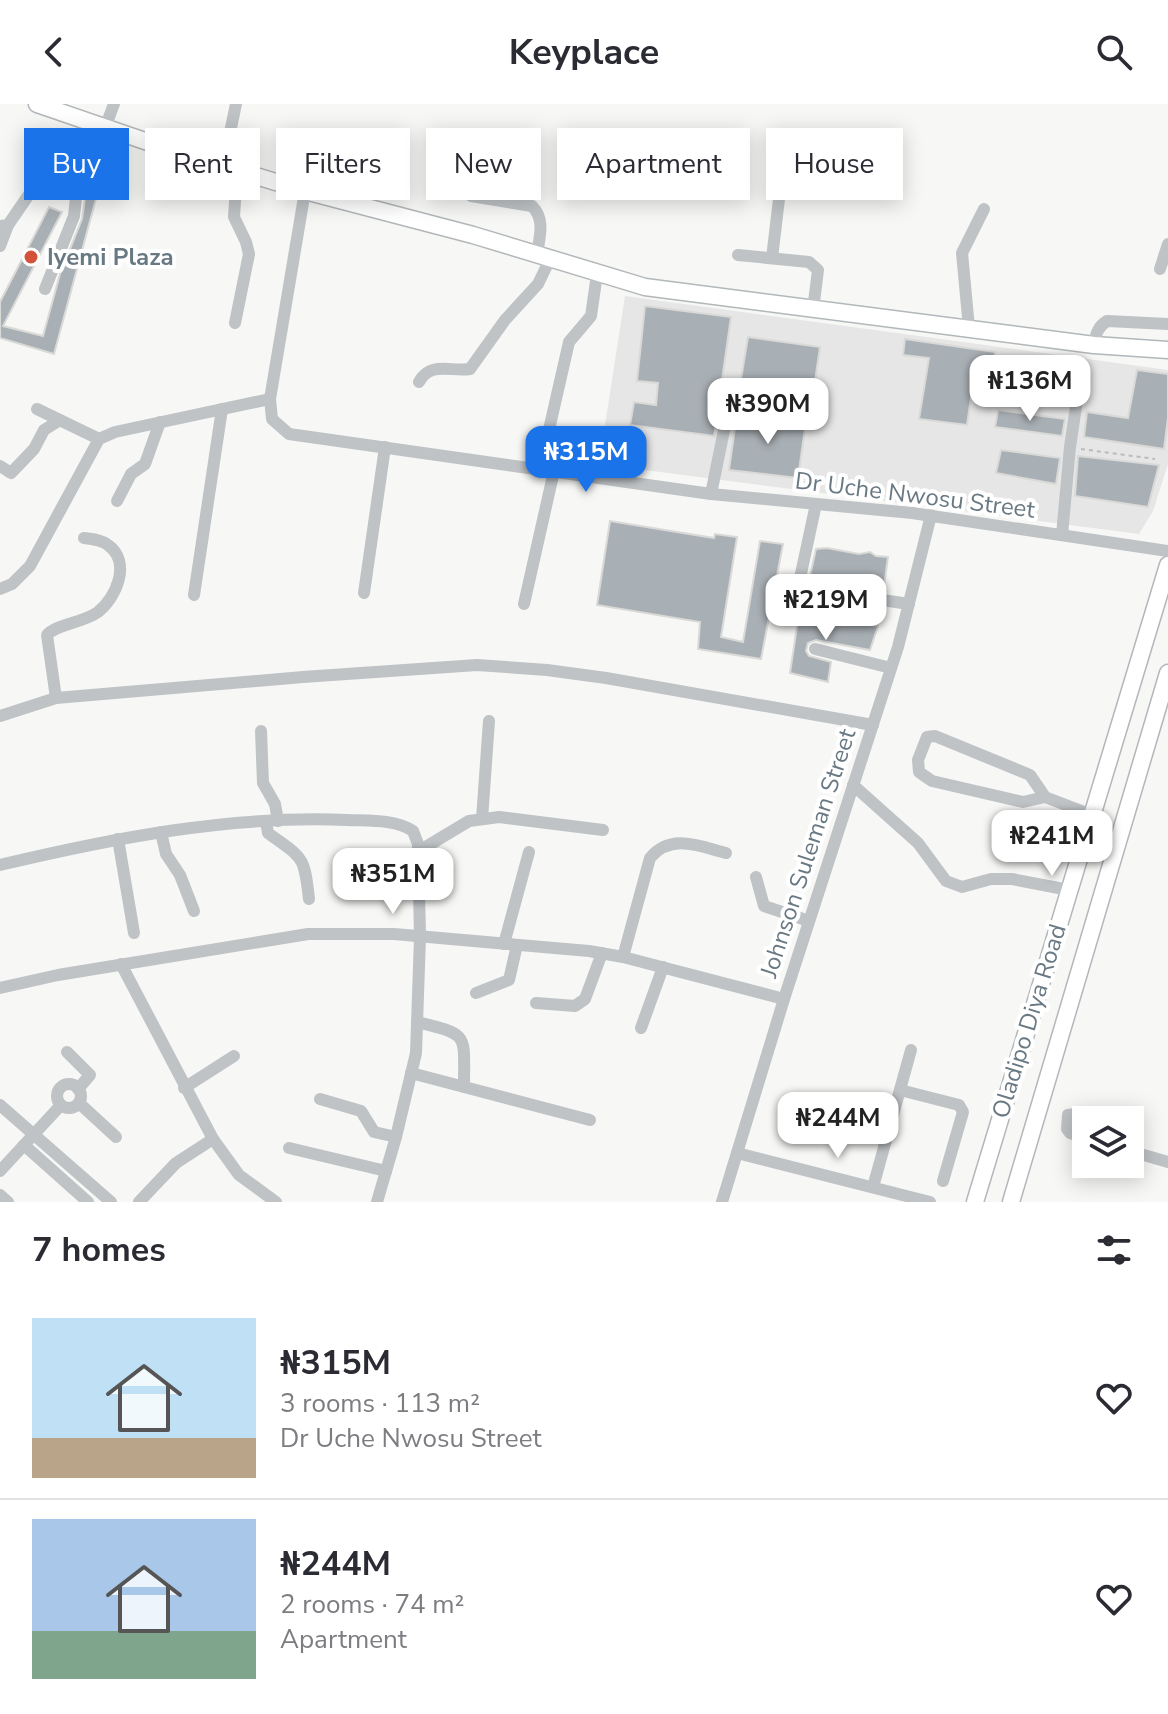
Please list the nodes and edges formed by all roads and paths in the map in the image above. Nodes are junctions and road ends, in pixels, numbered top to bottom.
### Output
1 (37, 104) edge
2 (114, 104) edge
3 (236, 104) edge
4 (86, 121) junction
5 (84, 128) edge
6 (105, 128) joint
7 (234, 128) edge
8 (24, 200) edge
9 (76, 200) edge
10 (233, 200) edge
11 (303, 200) edge
12 (339, 200) edge
13 (495, 200) edge
14 (779, 200) edge
15 (984, 209) dead end
16 (4, 226) edge
17 (1168, 244) edge
18 (0, 246) edge
19 (738, 255) dead end
20 (544, 257) junction
21 (772, 258) junction
22 (1160, 269) dead end
23 (597, 274) junction
24 (45, 289) dead end
25 (813, 310) junction
26 (235, 323) dead end
27 (1168, 324) edge
28 (969, 328) junction
29 (1094, 345) junction
30 (1168, 350) edge
31 (1081, 373) dead end
32 (419, 382) dead end
33 (731, 396) dead end
34 (270, 399) junction
35 (37, 409) dead end
36 (222, 409) junction
37 (60, 420) junction
38 (160, 422) junction
39 (99, 439) junction
40 (385, 447) junction
41 (1070, 447) junction
42 (1155, 459) dead end
43 (0, 466) edge
44 (540, 469) junction
45 (554, 471) junction
46 (711, 494) junction
47 (117, 501) dead end
48 (816, 504) junction
49 (931, 515) junction
50 (1062, 535) junction
51 (84, 538) dead end
52 (1168, 551) edge
53 (1168, 566) edge
54 (0, 589) edge
55 (364, 593) dead end
56 (194, 595) dead end
57 (524, 604) dead end
58 (909, 604) junction
59 (815, 649) dead end
60 (891, 668) junction
61 (1168, 673) edge
62 (56, 698) junction
63 (0, 716) edge
64 (489, 721) dead end
65 (873, 725) junction
66 (261, 731) dead end
67 (853, 785) junction
68 (1045, 797) junction
69 (1092, 815) junction
70 (482, 819) junction
71 (272, 822) junction
72 (603, 830) dead end
73 (161, 832) junction
74 (118, 839) junction
75 (419, 851) junction
76 (529, 852) dead end
77 (726, 853) dead end
78 (0, 865) edge
79 (756, 877) dead end
80 (1069, 890) junction
81 (309, 899) dead end
82 (194, 911) dead end
83 (809, 921) junction
84 (134, 933) dead end
85 (420, 937) junction
86 (510, 944) junction
87 (602, 953) junction
88 (623, 957) junction
89 (121, 964) junction
90 (663, 967) junction
91 (0, 988) edge
92 (476, 993) dead end
93 (784, 999) junction
94 (536, 1003) dead end
95 (417, 1022) junction
96 (641, 1028) dead end
97 (911, 1050) dead end
98 (67, 1052) dead end
99 (234, 1056) dead end
100 (411, 1073) junction
101 (464, 1087) junction
102 (184, 1088) junction
103 (78, 1089) junction
104 (900, 1090) junction
105 (320, 1099) dead end
106 (79, 1103) junction
107 (0, 1105) edge
108 (61, 1105) junction
109 (1072, 1114) edge
110 (590, 1120) dead end
111 (33, 1134) junction
112 (1072, 1134) edge
113 (116, 1137) dead end
114 (396, 1137) junction
115 (213, 1139) junction
116 (24, 1145) junction
117 (289, 1148) dead end
118 (737, 1153) junction
119 (1144, 1155) edge
120 (1168, 1162) edge
121 (1, 1168) edge
122 (386, 1171) junction
123 (943, 1181) dead end
124 (875, 1188) junction
125 (0, 1195) edge
126 (8, 1202) edge
127 (88, 1202) edge
128 (111, 1202) edge
129 (139, 1202) edge
130 (276, 1202) edge
131 (377, 1202) edge
132 (722, 1202) edge
133 (873, 1202) edge
134 (930, 1202) edge
135 (975, 1202) edge
136 (1011, 1202) edge

1 - 4 main road
2 - 6 street
3 - 7 street
4 - 5 street
4 - 6 main road
8 - 16 street
9 - 24 street
10 - 26 street
11 - 34 street
12 - 20 main road
13 - 20 street
14 - 21 street
15 - 28 street
16 - 18 street
17 - 22 street
19 - 21 street
20 - 23 main road
20 - 32 street
21 - 25 street
23 - 25 main road
23 - 44 street
25 - 28 main road
27 - 29 street
28 - 29 main road
29 - 30 main road
31 - 41 street
33 - 46 street
34 - 36 street
34 - 40 street, Dr Uche Nwosu Street
35 - 37 street
36 - 38 street
36 - 56 street
37 - 39 street
37 - 43 street
38 - 39 street
38 - 47 street
39 - 54 street
40 - 44 street, Dr Uche Nwosu Street
40 - 55 street
41 - 42 path
41 - 50 street
44 - 45 street, Dr Uche Nwosu Street
45 - 46 street, Dr Uche Nwosu Street
45 - 57 street
46 - 48 street, Dr Uche Nwosu Street
48 - 49 street, Dr Uche Nwosu Street
48 - 58 street
49 - 50 street, Dr Uche Nwosu Street
49 - 58 street, Johnson Suleman Street
50 - 52 street, Dr Uche Nwosu Street
51 - 62 street
53 - 69 main road, Oladipo Diya Road
58 - 60 street, Johnson Suleman Street
59 - 60 street
60 - 65 street, Johnson Suleman Street
61 - 136 main road, Oladipo Diya Road
62 - 63 street
62 - 65 street
64 - 70 street
65 - 67 street, Johnson Suleman Street
66 - 71 street
67 - 80 street
67 - 83 street, Johnson Suleman Street
68 - 68 street
68 - 69 street
69 - 80 main road, Oladipo Diya Road
70 - 72 street
70 - 75 street
71 - 73 street
71 - 75 street
71 - 81 street
73 - 74 street
73 - 82 street
74 - 78 street
74 - 84 street
75 - 85 street
76 - 86 street
77 - 88 street
79 - 83 street
80 - 135 main road, Oladipo Diya Road
83 - 93 street, Johnson Suleman Street
85 - 86 street
85 - 89 street
85 - 95 street
86 - 87 street
86 - 92 street
87 - 88 street
87 - 94 street
88 - 90 street
89 - 91 street
89 - 102 street
90 - 93 street
90 - 96 street
93 - 118 street, Johnson Suleman Street
95 - 100 street
95 - 101 street
97 - 104 street
98 - 103 street
99 - 102 street
100 - 101 street
100 - 114 street
101 - 110 street
102 - 115 street
103 - 106 street
103 - 108 street
104 - 123 street
104 - 124 street
105 - 114 street
106 - 108 street
106 - 113 street
107 - 111 street
108 - 111 street
109 - 112 street
111 - 116 street
111 - 128 street
114 - 122 street
115 - 129 street
115 - 130 street
116 - 121 street
116 - 127 street
117 - 122 street
118 - 124 street
118 - 132 street, Johnson Suleman Street
119 - 120 street
122 - 131 street
124 - 133 street
124 - 134 street
125 - 126 street

